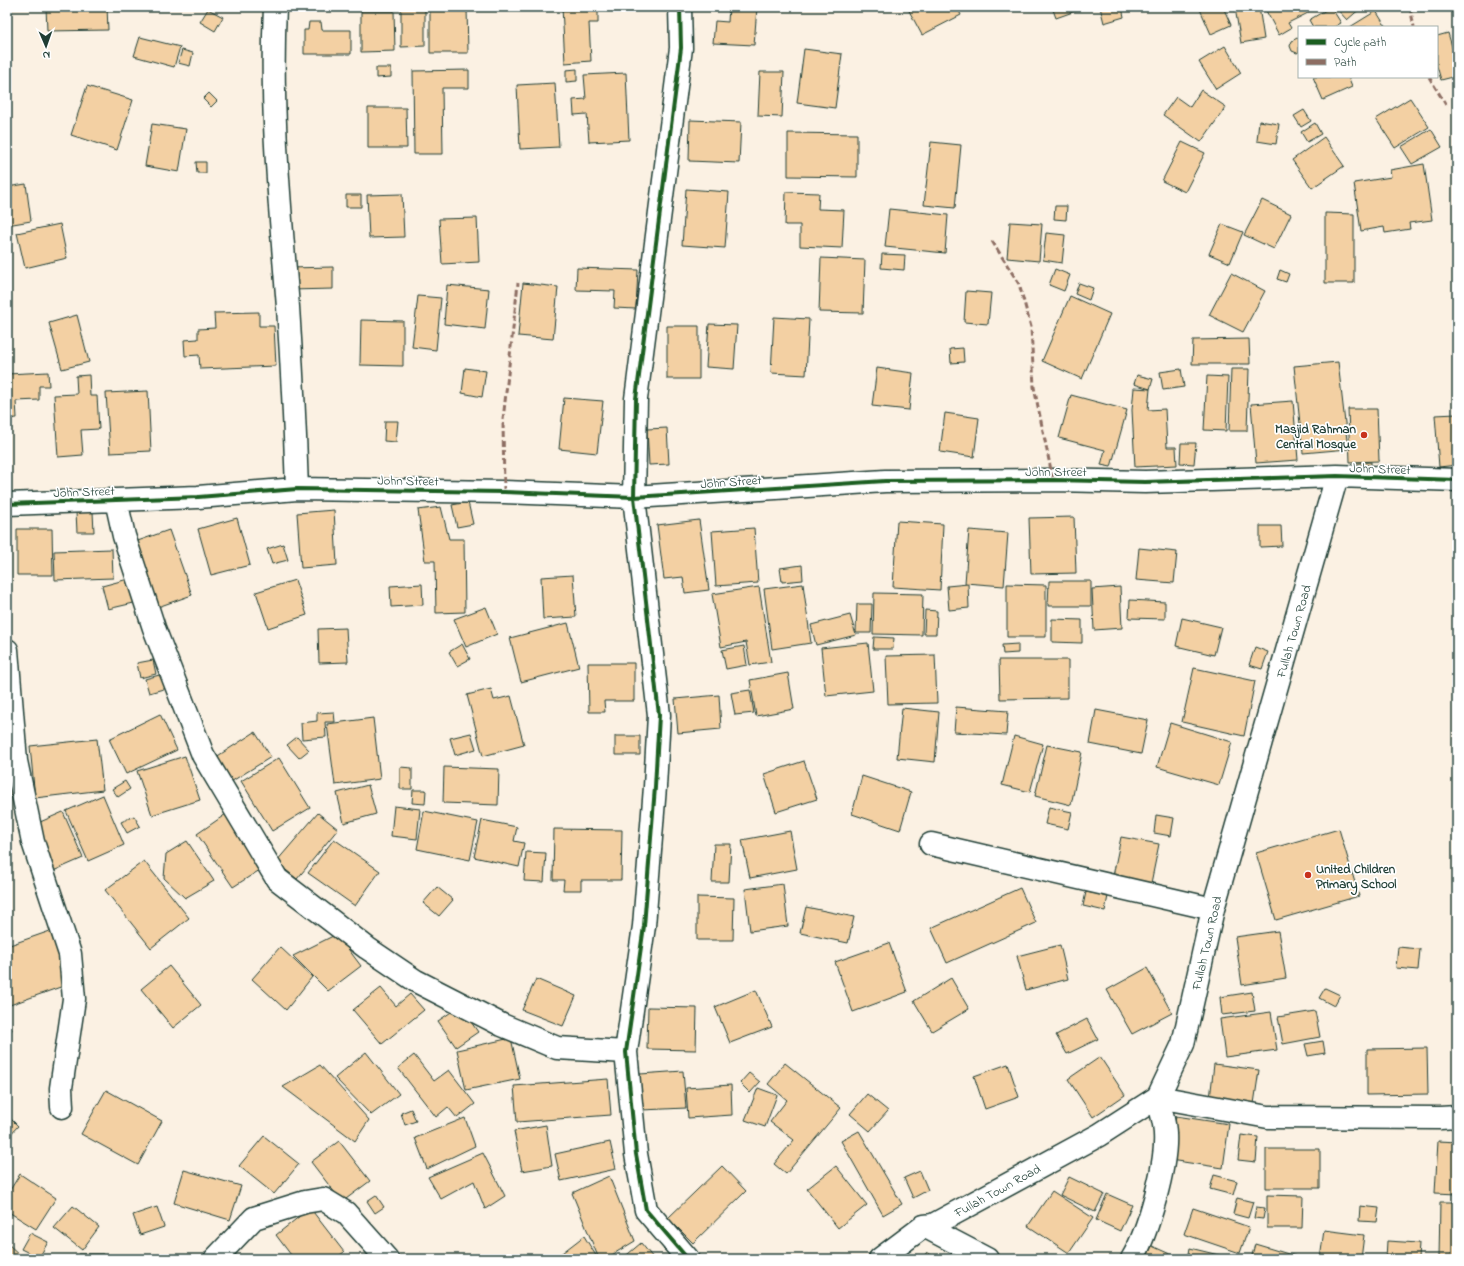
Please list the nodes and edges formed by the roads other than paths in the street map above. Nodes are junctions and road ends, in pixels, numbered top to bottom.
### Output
1 (275, 7) edge
2 (680, 7) edge
3 (1337, 476) junction
4 (1457, 480) edge
5 (298, 489) junction
6 (634, 496) junction
7 (116, 500) junction
8 (7, 504) edge
9 (7, 650) edge
10 (931, 844) dead end
11 (1213, 909) junction
12 (626, 1052) junction
13 (1158, 1097) junction
14 (62, 1107) dead end
15 (1457, 1116) edge
16 (924, 1226) junction
17 (215, 1259) edge
18 (387, 1259) edge
19 (688, 1259) edge
20 (880, 1259) edge
21 (987, 1259) edge
22 (1132, 1259) edge

1 - 5 street
2 - 6 street
3 - 4 street, John Street
3 - 6 street, John Street
3 - 11 street, Fullah Town Road
5 - 6 street, John Street
5 - 7 street, John Street
6 - 12 street
7 - 8 street, John Street
7 - 12 street
9 - 14 street
10 - 11 street
11 - 13 street, Fullah Town Road
12 - 19 street
13 - 15 street
13 - 16 street, Fullah Town Road
13 - 22 street
16 - 20 street, Fullah Town Road
16 - 21 street
17 - 18 street

